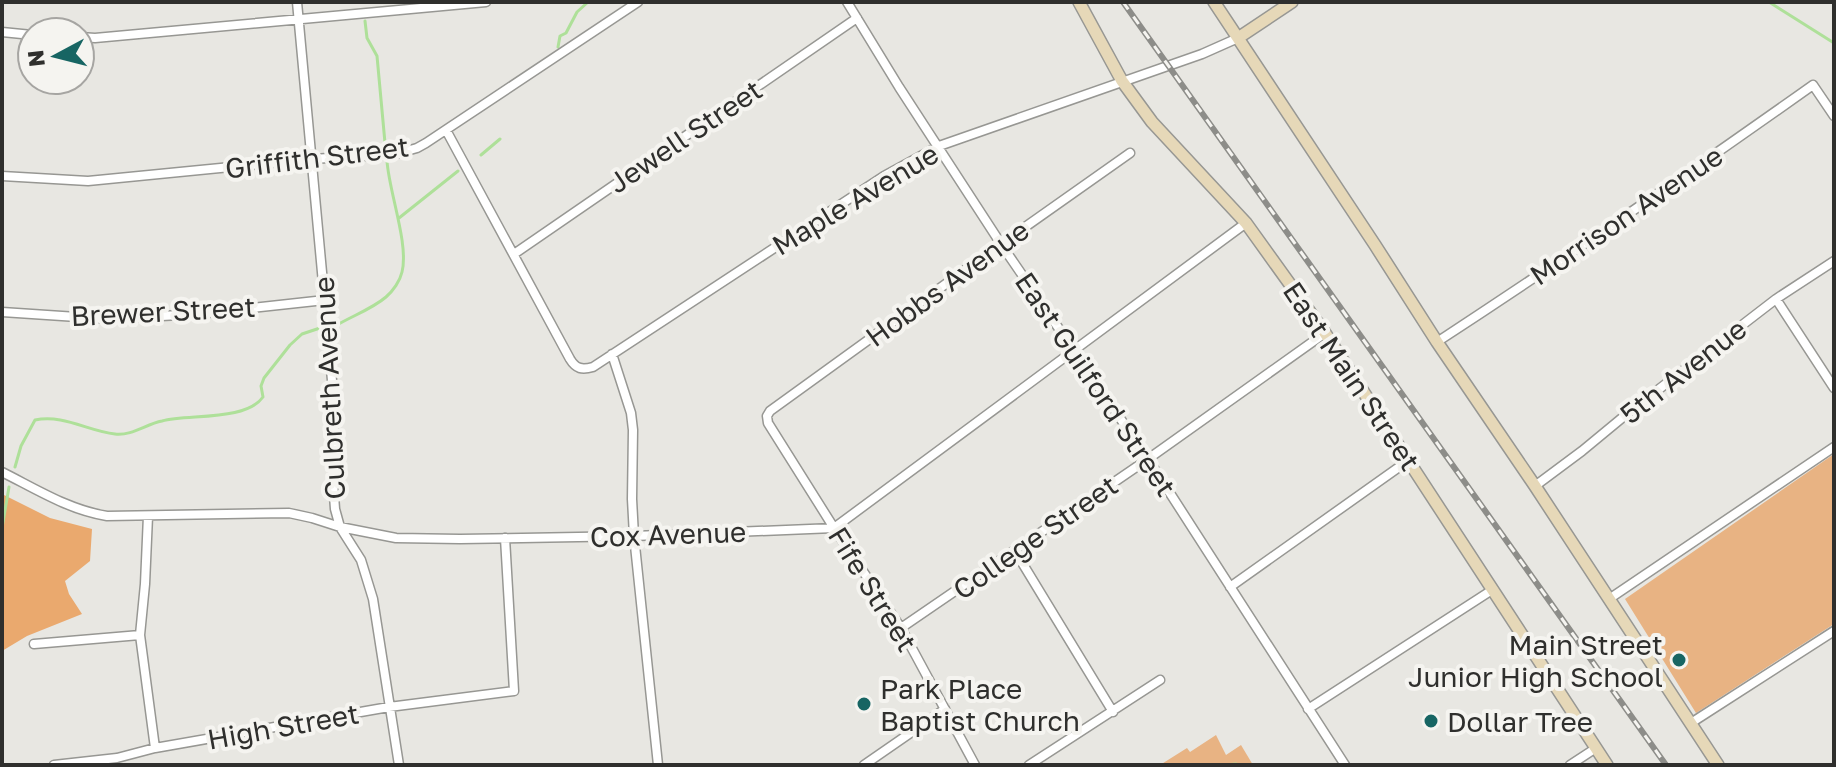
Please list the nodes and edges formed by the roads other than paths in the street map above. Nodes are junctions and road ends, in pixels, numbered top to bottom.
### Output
1 (297, 2) edge
2 (486, 2) edge
3 (638, 2) edge
4 (847, 2) edge
5 (1079, 2) edge
6 (1214, 2) edge
7 (1292, 2) edge
8 (857, 18) junction
9 (298, 19) junction
10 (96, 38) edge
11 (1238, 38) junction
12 (1122, 81) junction
13 (1834, 116) edge
14 (446, 130) junction
15 (939, 146) junction
16 (1130, 153) dead end
17 (312, 159) junction
18 (2, 176) edge
19 (1246, 223) junction
20 (1001, 244) junction
21 (514, 254) junction
22 (1834, 261) edge
23 (1776, 299) junction
24 (325, 300) junction
25 (2, 312) edge
26 (1325, 333) junction
27 (1437, 342) junction
28 (1075, 350) junction
29 (612, 354) junction
30 (1834, 388) edge
31 (767, 416) joint
32 (1834, 447) edge
33 (1148, 459) junction
34 (1409, 460) junction
35 (2, 472) edge
36 (1535, 486) junction
37 (148, 516) junction
38 (340, 527) junction
39 (834, 528) junction
40 (634, 536) junction
41 (505, 538) junction
42 (1015, 551) junction
43 (1230, 587) junction
44 (1492, 590) junction
45 (1609, 599) junction
46 (901, 628) junction
47 (1834, 631) edge
48 (140, 635) junction
49 (34, 644) dead end
50 (1160, 680) dead end
51 (389, 707) junction
52 (945, 709) junction
53 (1308, 709) junction
54 (1113, 712) junction
55 (1691, 723) junction
56 (155, 748) junction
57 (1596, 748) junction
58 (54, 765) edge
59 (399, 765) edge
60 (658, 765) edge
61 (864, 765) edge
62 (975, 765) edge
63 (1029, 765) edge
64 (1345, 765) edge
65 (1570, 765) edge
66 (1607, 765) edge
67 (1718, 765) edge

1 - 9 street, Culbreth Avenue
2 - 9 street
3 - 14 street, Griffith Street
4 - 8 street, East Guilford Street
5 - 12 street, East Main Street
6 - 11 street
7 - 11 street
8 - 15 street, East Guilford Street
8 - 21 street, Jewell Street
9 - 10 street
9 - 17 street, Culbreth Avenue
11 - 12 street, Maple Avenue
11 - 27 street
12 - 15 street, Maple Avenue
12 - 19 street, East Main Street
13 - 27 street, Morrison Avenue
14 - 17 street, Griffith Street
14 - 21 street
15 - 20 street, East Guilford Street
15 - 29 street, Maple Avenue
16 - 20 street, Hobbs Avenue
17 - 18 street, Griffith Street
17 - 24 street, Culbreth Avenue
19 - 26 street, East Main Street
19 - 28 street
20 - 28 street, East Guilford Street
20 - 31 street, Hobbs Avenue
21 - 29 street, Maple Avenue
22 - 23 street, 5th Avenue
23 - 30 street
23 - 36 street, 5th Avenue
24 - 25 street, Brewer Street
24 - 38 street, Culbreth Avenue
26 - 33 street, College Street
26 - 34 street, East Main Street
27 - 36 street
28 - 33 street, East Guilford Street
28 - 39 street
29 - 40 street
31 - 39 street, Fife Street
32 - 45 street
33 - 42 street, College Street
33 - 43 street, East Guilford Street
34 - 43 street
34 - 44 street, East Main Street
35 - 37 street, Cox Avenue
36 - 45 street
37 - 38 street, Cox Avenue
37 - 48 street
38 - 41 street, Cox Avenue
38 - 51 street, Culbreth Avenue
39 - 40 street, Cox Avenue
39 - 46 street, Fife Street
40 - 41 street, Cox Avenue
40 - 60 street
41 - 51 street, High Street
42 - 46 street, College Street
42 - 54 street
43 - 53 street, East Guilford Street
44 - 53 street
44 - 57 street, East Main Street
45 - 55 street
46 - 52 street, Fife Street
47 - 55 street
48 - 49 street
48 - 56 street
50 - 54 street
51 - 56 street, High Street
51 - 59 street, Culbreth Avenue
52 - 61 street
52 - 62 street, Fife Street
53 - 64 street, East Guilford Street
54 - 63 street
55 - 67 street
56 - 58 street, High Street
57 - 65 street
57 - 66 street, East Main Street

